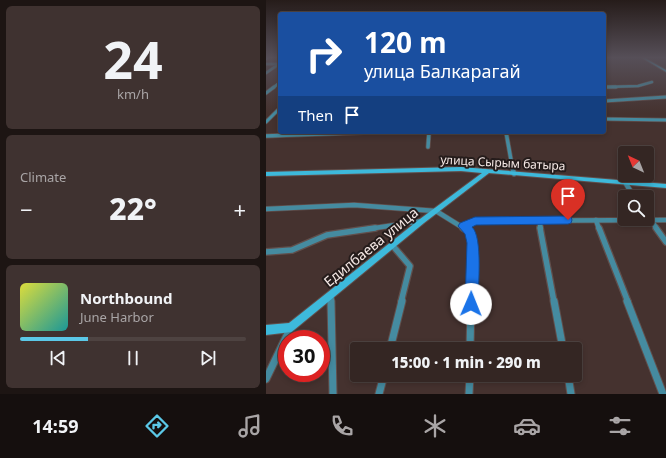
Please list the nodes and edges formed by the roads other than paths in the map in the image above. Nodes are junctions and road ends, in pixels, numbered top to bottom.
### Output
1 (652, 82) dead end
2 (278, 84) edge
3 (606, 87) edge
4 (266, 93) edge
5 (666, 97) edge
6 (606, 101) edge
7 (278, 110) edge
8 (606, 119) edge
9 (666, 120) edge
10 (266, 122) edge
11 (310, 134) edge
12 (429, 134) edge
13 (506, 134) edge
14 (288, 135) joint
15 (266, 136) edge
16 (428, 147) dead end
17 (488, 172) junction
18 (266, 174) edge
19 (514, 174) junction
20 (618, 181) edge
21 (625, 182) joint
22 (666, 186) edge
23 (630, 190) edge
24 (266, 209) edge
25 (436, 210) junction
26 (539, 220) junction
27 (596, 220) junction
28 (618, 220) edge
29 (654, 220) edge
30 (666, 220) edge
31 (422, 221) junction
32 (463, 226) junction
33 (654, 226) edge
34 (666, 242) edge
35 (393, 246) junction
36 (266, 252) edge
37 (331, 297) junction
38 (291, 327) junction
39 (266, 330) edge
40 (392, 342) edge
41 (470, 342) edge
42 (562, 342) edge
43 (266, 378) edge
44 (382, 382) edge
45 (470, 382) edge
46 (569, 382) edge
47 (334, 394) edge
48 (379, 394) edge
49 (469, 394) edge
50 (571, 394) edge
51 (663, 394) edge

1 - 3 street
2 - 4 street
5 - 6 street
7 - 10 street
8 - 9 street
11 - 14 street
12 - 16 street
13 - 19 street
14 - 15 street
17 - 18 street, улица Сырым батыра
17 - 19 street, улица Сырым батыра
17 - 25 street, Едилбаева улица
19 - 20 street, улица Сырым батыра
21 - 22 street, улица Сырым батыра
21 - 23 street
24 - 25 street
25 - 31 street, Едилбаева улица
25 - 32 street
26 - 27 street
26 - 32 street
26 - 42 street
27 - 28 street
27 - 51 street
29 - 30 street
31 - 35 street, Едилбаева улица
31 - 36 street
32 - 41 street
33 - 34 street
35 - 37 street, Едилбаева улица
35 - 40 street
37 - 38 street, Едилбаева улица
37 - 47 street
38 - 39 street
38 - 43 street
44 - 48 street
45 - 49 street
46 - 50 street

